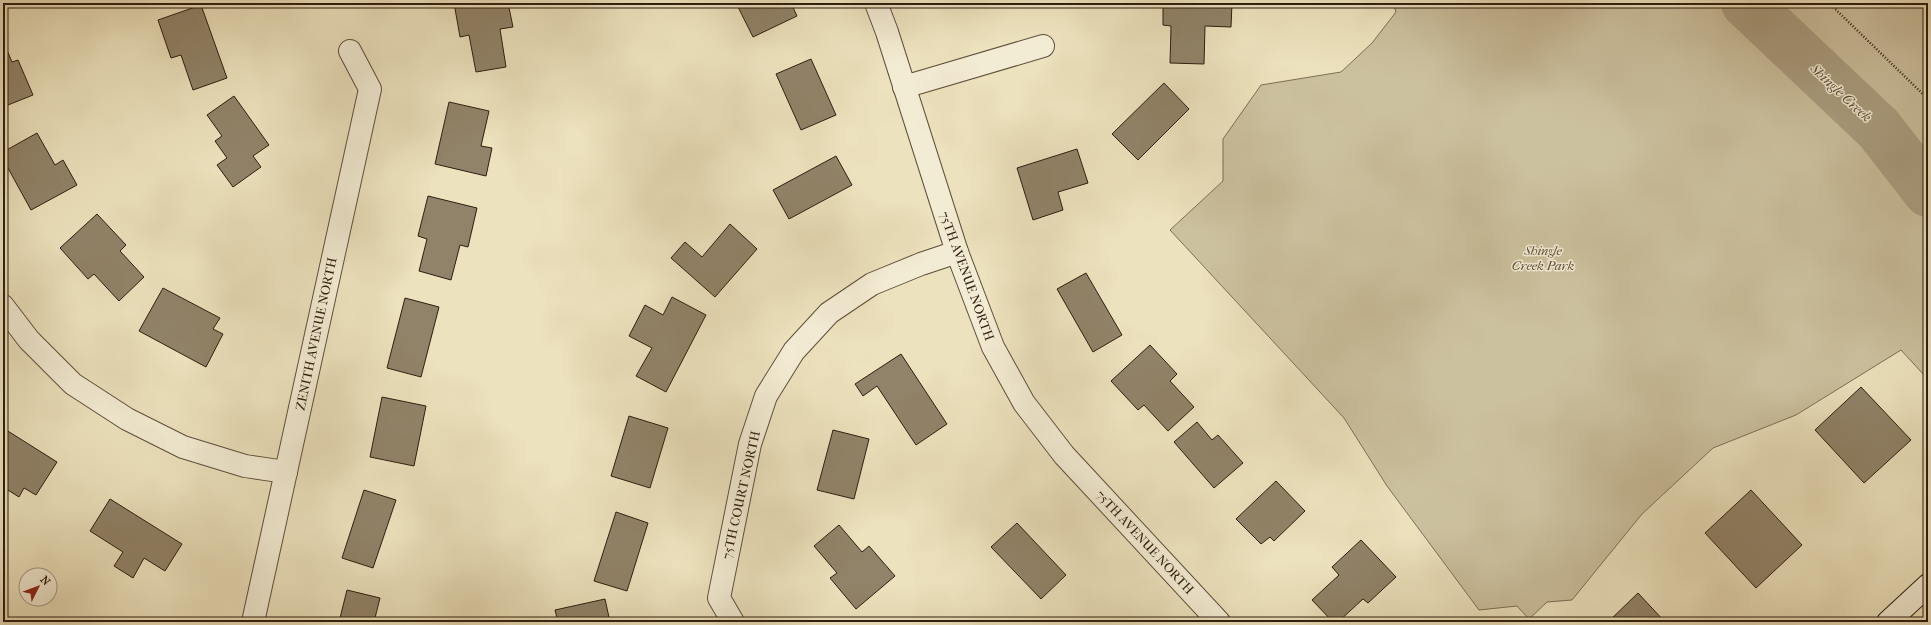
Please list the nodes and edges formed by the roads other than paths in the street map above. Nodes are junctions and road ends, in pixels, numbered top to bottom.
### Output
1 (876, 3) edge
2 (1043, 46) dead end
3 (350, 50) dead end
4 (904, 87) junction
5 (957, 252) junction
6 (3, 306) edge
7 (286, 472) junction
8 (1928, 585) edge
9 (252, 622) edge
10 (733, 622) edge
11 (1219, 622) edge
12 (1888, 622) edge

1 - 4 street, 75TH AVENUE NORTH
2 - 4 street
3 - 7 street, ZENITH AVENUE NORTH
4 - 5 street, 75TH AVENUE NORTH
5 - 10 street, 75TH COURT NORTH
5 - 11 street, 75TH AVENUE NORTH
6 - 7 street
7 - 9 street, ZENITH AVENUE NORTH
8 - 12 street

